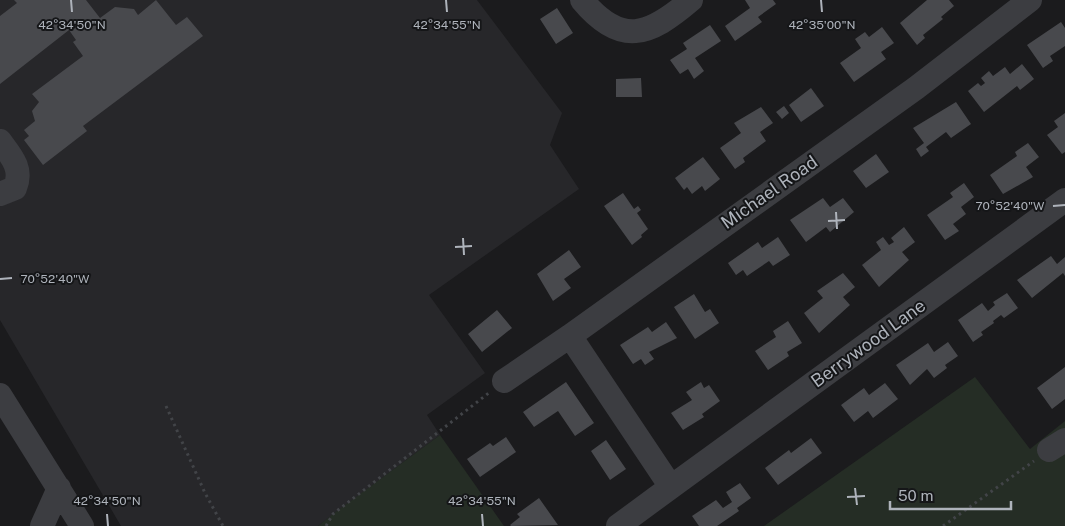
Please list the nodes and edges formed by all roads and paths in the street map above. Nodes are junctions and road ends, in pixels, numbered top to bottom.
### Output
1 (582, 0) edge
2 (691, 0) edge
3 (1030, 0) edge
4 (0, 141) edge
5 (0, 194) edge
6 (1065, 200) edge
7 (570, 336) junction
8 (504, 381) joint
9 (0, 395) edge
10 (166, 406) dead end
11 (1057, 445) edge
12 (671, 487) junction
13 (59, 488) junction
14 (42, 526) edge
15 (82, 526) edge
16 (223, 526) edge
17 (326, 526) edge
18 (618, 526) edge
19 (943, 526) edge

1 - 2 street
3 - 7 street, Michael Road
4 - 5 street
6 - 12 street, Berrywood Lane
7 - 8 street, Michael Road
7 - 12 street
8 - 17 path
9 - 13 street
10 - 16 path
11 - 19 path
12 - 18 street, Berrywood Lane
13 - 14 street
13 - 15 street

